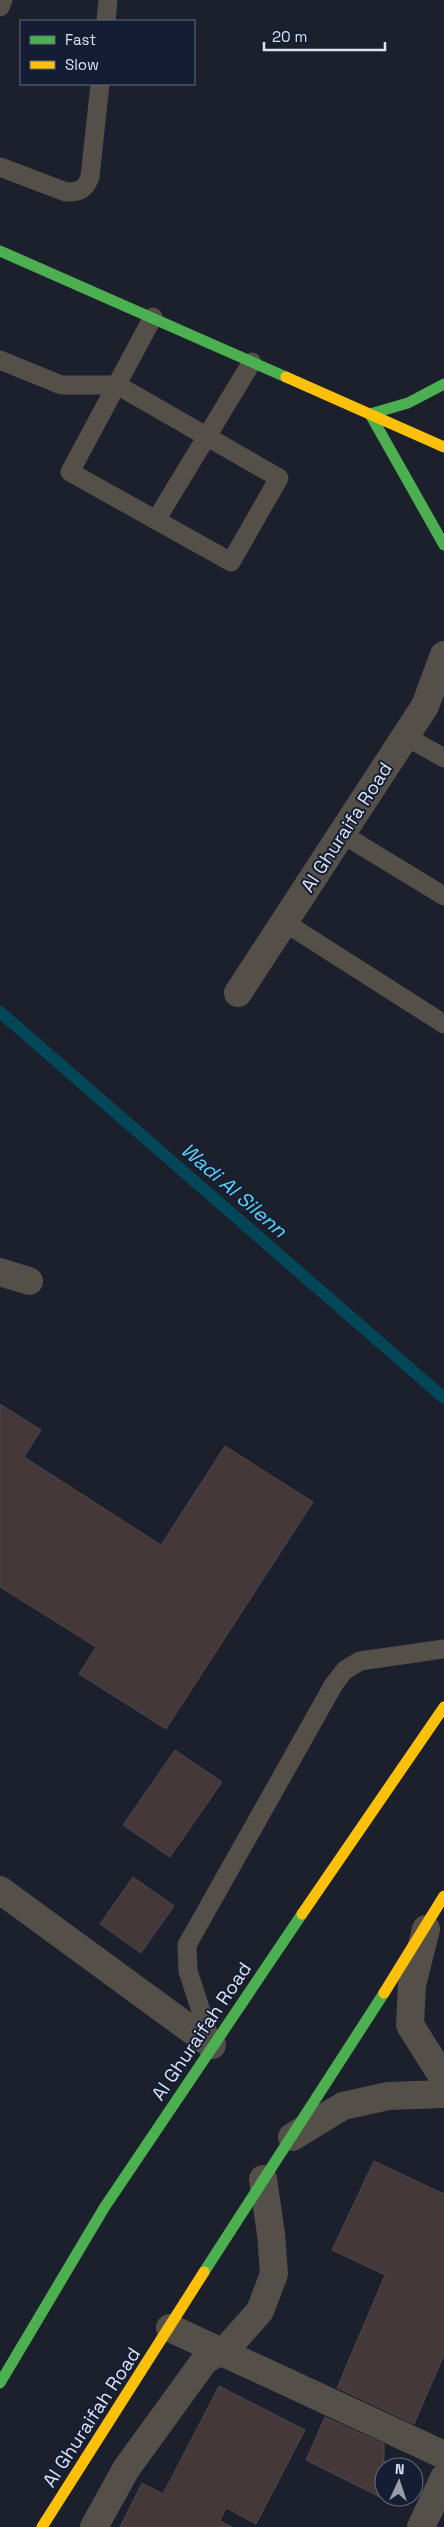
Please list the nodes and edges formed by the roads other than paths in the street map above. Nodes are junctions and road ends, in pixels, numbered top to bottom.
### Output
1 (3, 0) edge
2 (108, 0) edge
3 (0, 7) edge
4 (106, 20) edge
5 (100, 85) edge
6 (0, 167) edge
7 (0, 251) edge
8 (153, 317) junction
9 (0, 360) edge
10 (252, 362) junction
11 (444, 384) edge
12 (117, 386) junction
13 (370, 414) junction
14 (206, 436) junction
15 (444, 447) edge
16 (156, 520) junction
17 (444, 545) edge
18 (444, 654) edge
19 (405, 736) junction
20 (444, 758) edge
21 (342, 834) junction
22 (444, 896) edge
23 (284, 922) junction
24 (238, 993) dead end
25 (444, 1024) edge
26 (0, 1272) edge
27 (29, 1281) dead end
28 (444, 1649) edge
29 (444, 1707) edge
30 (0, 1890) edge
31 (444, 1896) edge
32 (427, 1923) junction
33 (212, 2045) junction
34 (444, 2079) edge
35 (444, 2094) edge
36 (292, 2137) junction
37 (262, 2179) junction
38 (170, 2328) junction
39 (220, 2352) junction
40 (0, 2383) edge
41 (444, 2455) edge
42 (444, 2478) edge
43 (42, 2527) edge
44 (94, 2527) edge
45 (421, 2527) edge

1 - 3 lane
2 - 4 lane
5 - 6 lane
7 - 8 main road
8 - 10 main road
8 - 12 lane
9 - 12 lane
10 - 13 main road
10 - 14 lane
11 - 13 main road
12 - 14 lane
12 - 16 lane
13 - 15 main road
13 - 17 main road
14 - 16 lane
14 - 16 lane
18 - 19 street, Al Ghuraifa Road
19 - 20 lane
19 - 21 street, Al Ghuraifa Road
21 - 22 lane
21 - 23 street, Al Ghuraifa Road
23 - 24 street, Al Ghuraifa Road
23 - 25 lane
26 - 27 street
28 - 33 lane
29 - 33 main road, Al Ghuraifah Road
30 - 33 street
31 - 32 main road, Al Ghuraifah Road
32 - 34 street
32 - 36 main road, Al Ghuraifah Road
33 - 40 main road, Al Ghuraifah Road
35 - 36 street
36 - 37 main road, Al Ghuraifah Road
37 - 38 main road, Al Ghuraifah Road
37 - 39 street
38 - 39 street
38 - 43 main road, Al Ghuraifah Road
39 - 41 street
39 - 44 street
42 - 45 street

